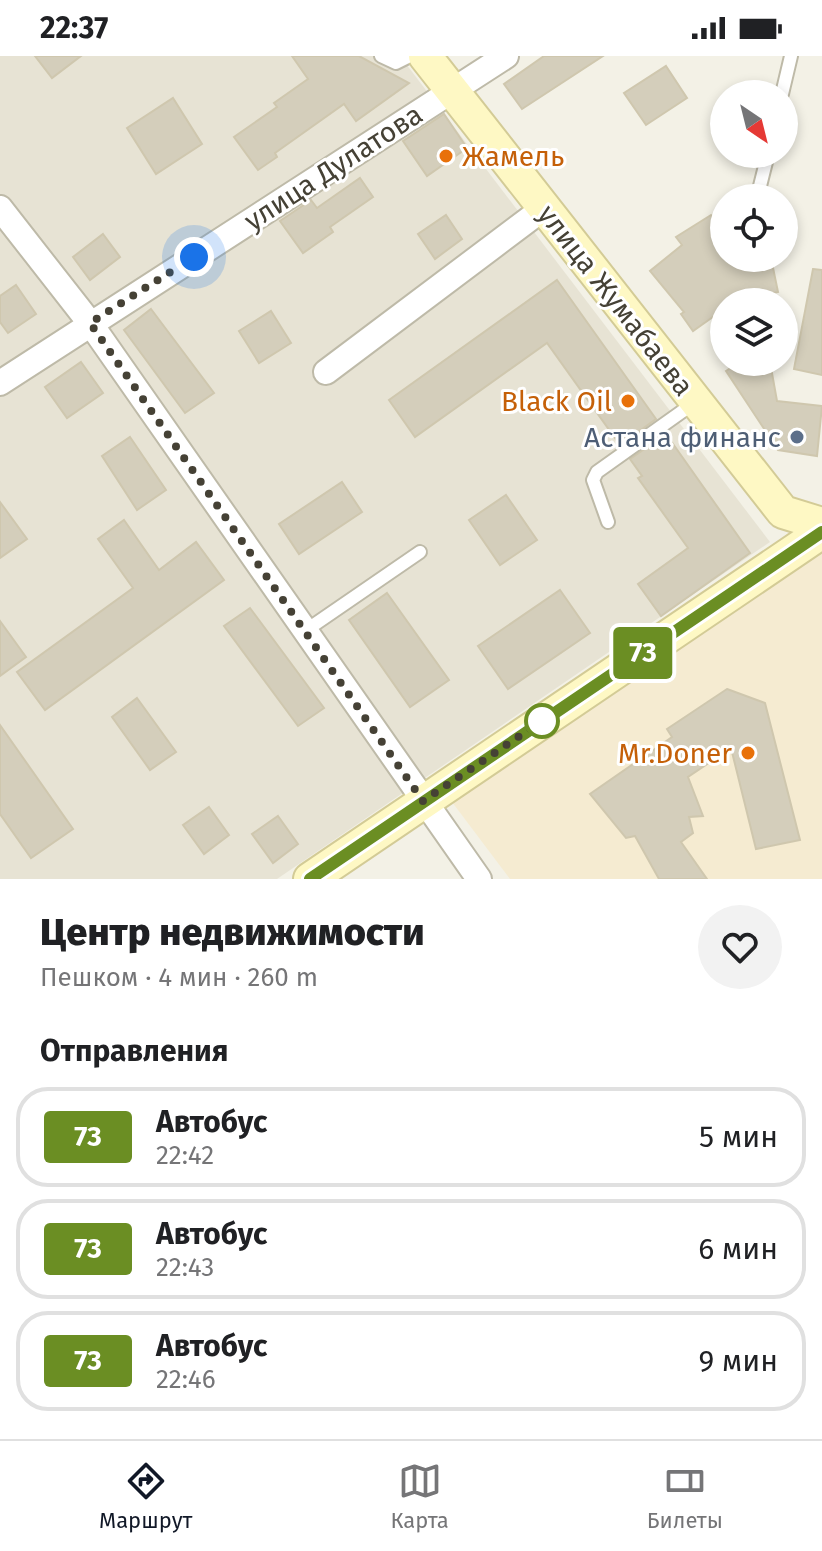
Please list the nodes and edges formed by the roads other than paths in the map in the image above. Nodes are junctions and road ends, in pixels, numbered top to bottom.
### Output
1 (381, 56) edge
2 (410, 56) edge
3 (425, 56) edge
4 (506, 56) edge
5 (791, 56) edge
6 (785, 80) edge
7 (452, 91) junction
8 (0, 208) edge
9 (544, 208) junction
10 (90, 323) junction
11 (326, 372) dead end
12 (0, 383) edge
13 (696, 401) junction
14 (608, 522) dead end
15 (822, 524) edge
16 (822, 532) edge
17 (420, 552) dead end
18 (305, 631) junction
19 (423, 801) junction
20 (322, 876) edge
21 (479, 879) edge

1 - 2 lane
3 - 7 street, улица Жумабаева
4 - 7 street, улица Дулатова
5 - 6 lane
7 - 9 street, улица Жумабаева
7 - 10 street, улица Дулатова
8 - 10 street
9 - 11 street
9 - 13 street, улица Жумабаева
10 - 12 street, улица Дулатова
10 - 18 street
13 - 14 lane
13 - 15 street, улица Жумабаева
16 - 19 street
17 - 18 lane
18 - 19 street
19 - 20 street
19 - 21 street

